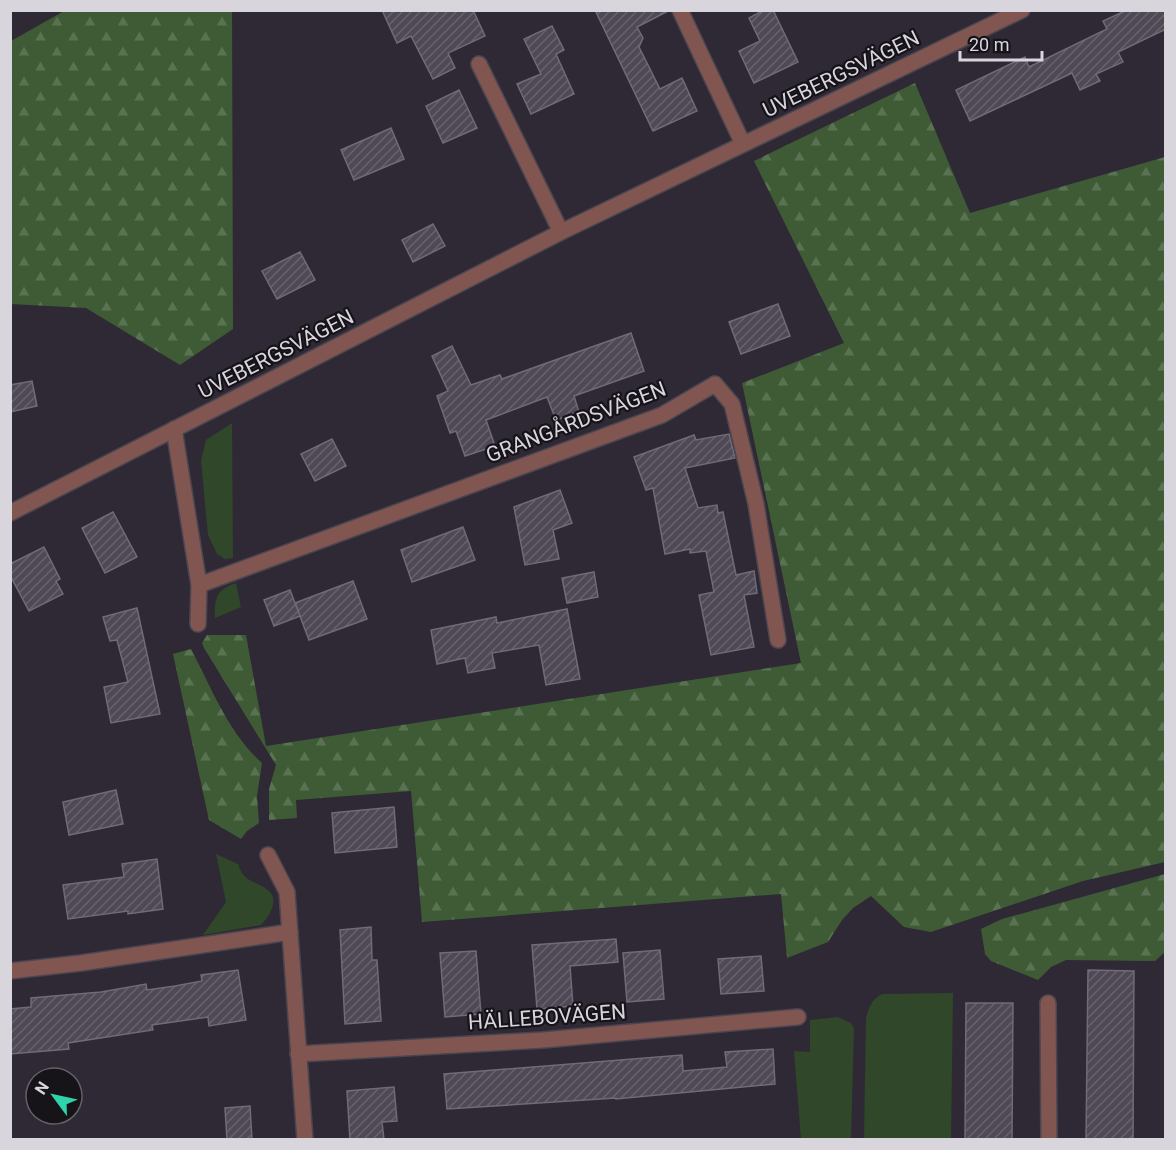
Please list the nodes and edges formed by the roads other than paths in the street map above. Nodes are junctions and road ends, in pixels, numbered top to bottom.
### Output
1 (680, 10) edge
2 (1022, 10) edge
3 (479, 64) dead end
4 (743, 144) junction
5 (561, 232) junction
6 (174, 429) junction
7 (10, 513) edge
8 (199, 585) junction
9 (198, 624) dead end
10 (778, 640) dead end
11 (268, 855) dead end
12 (290, 932) junction
13 (10, 971) edge
14 (1048, 1003) dead end
15 (798, 1017) dead end
16 (298, 1054) junction
17 (305, 1140) edge
18 (1049, 1140) edge

1 - 4 street
2 - 4 street, UVEBERGSVÄGEN
3 - 5 street
4 - 5 street, UVEBERGSVÄGEN
5 - 6 street, UVEBERGSVÄGEN
6 - 7 street, UVEBERGSVÄGEN
6 - 8 street
8 - 9 street
8 - 10 street, GRANGÅRDSVÄGEN
11 - 12 street
12 - 13 street
12 - 16 street
14 - 18 street
15 - 16 street, HÄLLEBOVÄGEN
16 - 17 street

